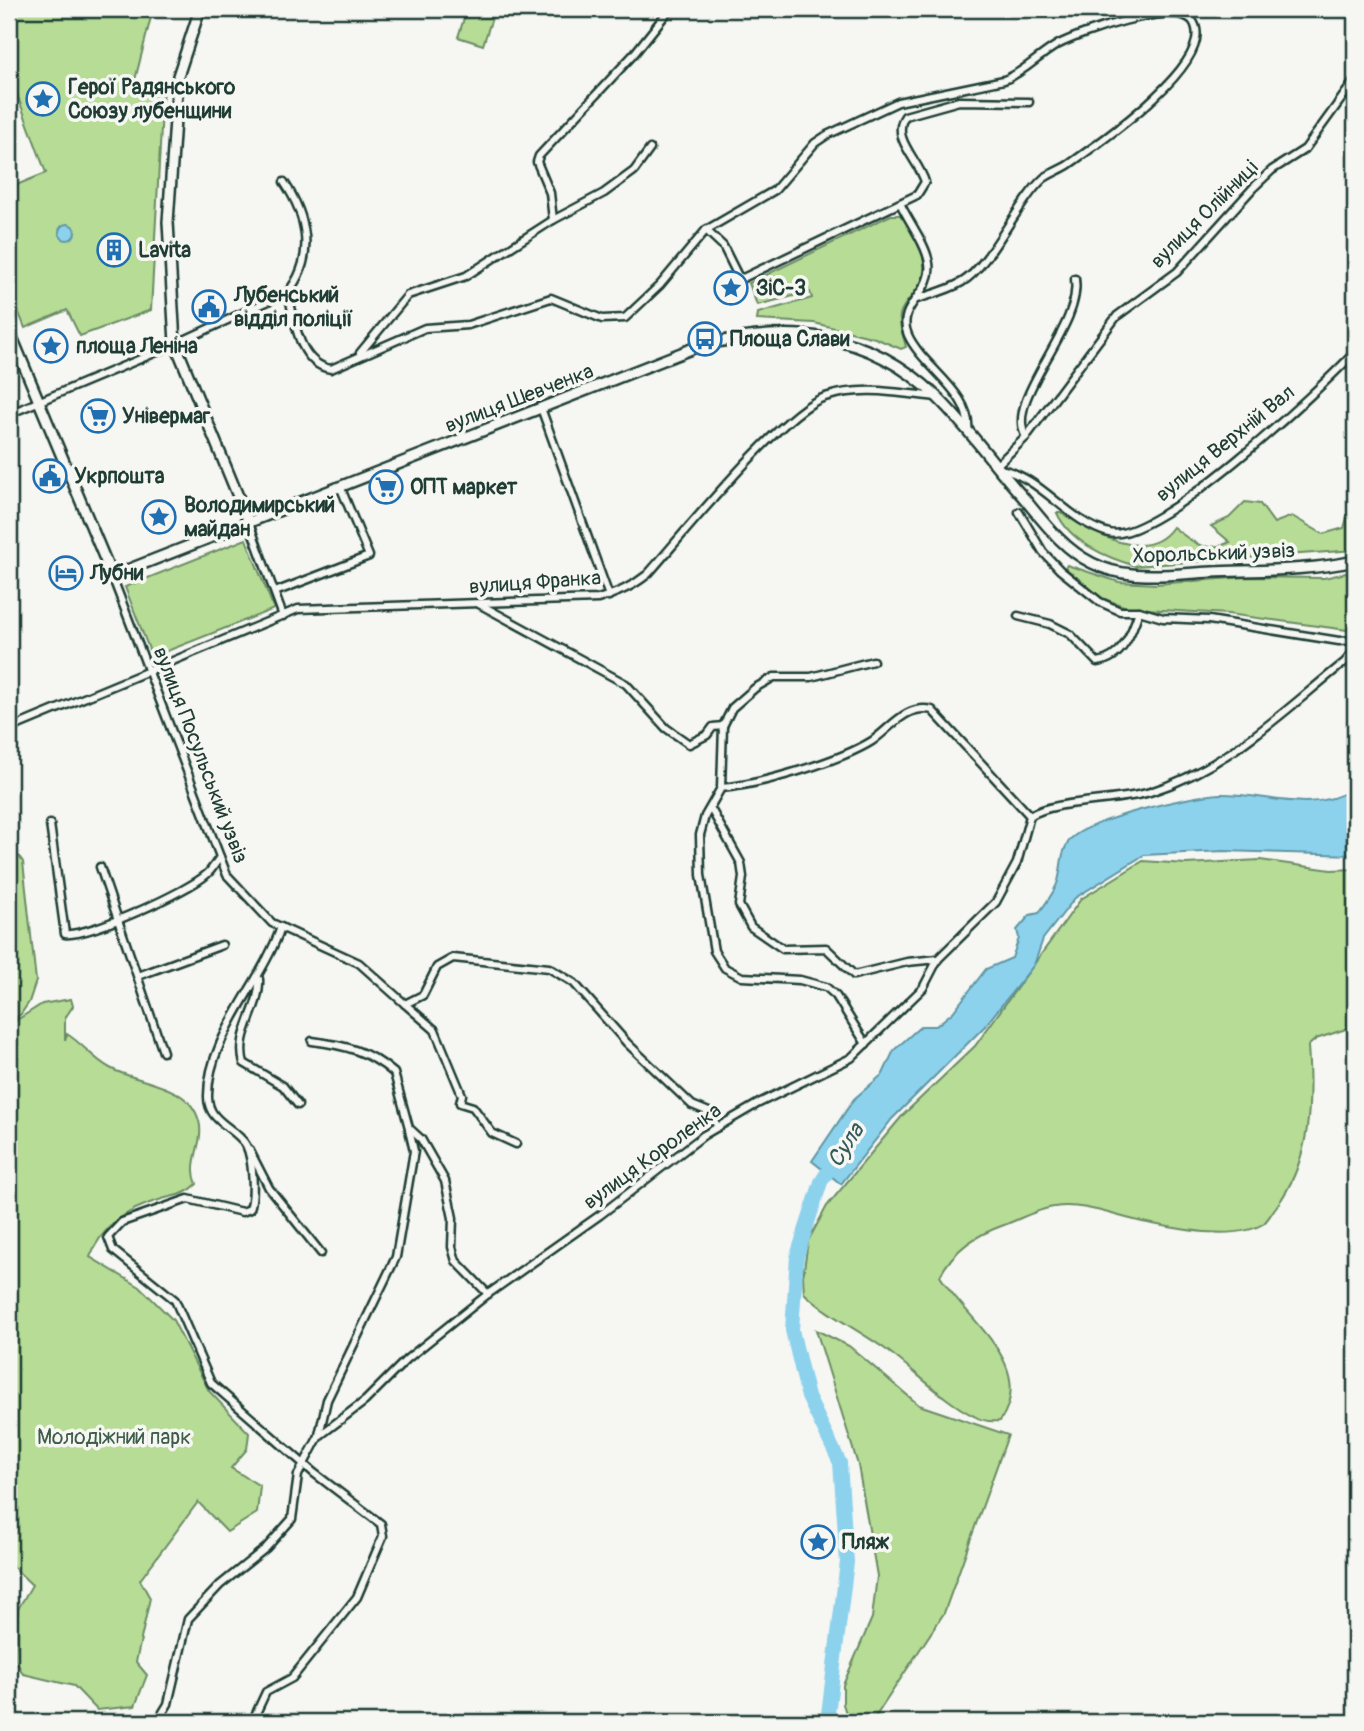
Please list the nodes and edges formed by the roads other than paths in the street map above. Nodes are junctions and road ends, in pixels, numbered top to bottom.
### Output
1 (200, 9) edge
2 (670, 9) edge
3 (1355, 80) edge
4 (1028, 102) dead end
5 (650, 149) dead end
6 (284, 182) dead end
7 (901, 205) junction
8 (553, 219) junction
9 (706, 230) junction
10 (1075, 279) dead end
11 (288, 292) junction
12 (917, 299) junction
13 (9, 330) edge
14 (175, 343) junction
15 (1355, 352) edge
16 (359, 355) junction
17 (937, 397) junction
18 (38, 401) junction
19 (541, 408) junction
20 (9, 414) edge
21 (968, 432) junction
22 (1026, 437) junction
23 (995, 468) junction
24 (340, 486) junction
25 (1020, 512) dead end
26 (249, 523) junction
27 (1355, 561) edge
28 (112, 576) junction
29 (275, 592) junction
30 (609, 596) junction
31 (477, 603) junction
32 (1139, 611) junction
33 (283, 616) junction
34 (1018, 616) dead end
35 (1355, 640) edge
36 (1355, 650) edge
37 (873, 661) dead end
38 (150, 672) junction
39 (723, 726) junction
40 (9, 729) edge
41 (721, 788) junction
42 (711, 809) junction
43 (1030, 816) junction
44 (50, 824) dead end
45 (220, 857) junction
46 (100, 867) dead end
47 (119, 918) junction
48 (281, 927) junction
49 (222, 945) dead end
50 (937, 959) junction
51 (138, 976) junction
52 (259, 977) junction
53 (405, 1003) junction
54 (312, 1041) dead end
55 (866, 1044) junction
56 (163, 1052) dead end
57 (298, 1105) dead end
58 (718, 1127) junction
59 (408, 1128) junction
60 (516, 1144) dead end
61 (246, 1145) junction
62 (321, 1254) dead end
63 (488, 1294) junction
64 (318, 1436) junction
65 (303, 1462) junction
66 (157, 1722) edge
67 (252, 1722) edge

1 - 14 main road
2 - 8 street
3 - 22 street, вулиця Олійниці
4 - 7 street
5 - 8 street
6 - 11 street
7 - 9 street
7 - 12 street
8 - 16 street
9 - 12 street
9 - 16 street
10 - 22 street
11 - 14 street
11 - 16 street
12 - 21 street
13 - 18 main road
14 - 18 street
14 - 26 main road
15 - 23 street, вулиця Верхній Вал
17 - 19 main road, вулиця Шевченка
17 - 21 main road, Хорольський узвіз
17 - 30 street, вулиця Франка
18 - 20 street
18 - 28 main road
19 - 24 main road, вулиця Шевченка
19 - 30 street
21 - 23 main road, Хорольський узвіз
22 - 23 street, вулиця Олійниці
23 - 27 main road, Хорольський узвіз
24 - 26 main road, вулиця Шевченка
24 - 29 street
25 - 32 street
26 - 28 main road, вулиця Шевченка
26 - 29 street
28 - 38 street, вулиця Посульський узвіз
29 - 33 street
30 - 31 street, вулиця Франка
31 - 33 street, вулиця Франка
31 - 39 street
32 - 34 street
32 - 35 street
33 - 38 street, вулиця Франка
36 - 43 street
37 - 39 street
38 - 40 street, вулиця Франка
38 - 45 street, вулиця Посульський узвіз
39 - 41 street
41 - 42 street
41 - 43 street
42 - 50 street
42 - 55 street
43 - 50 street, вулиця Короленка
44 - 47 street
45 - 47 street
45 - 48 street, вулиця Посульський узвіз
46 - 47 street
47 - 51 street
48 - 52 street
48 - 53 street, вулиця Посульський узвіз
49 - 51 street
50 - 55 street, вулиця Короленка
51 - 56 street
52 - 57 street
52 - 61 street
53 - 58 street
53 - 60 street, вулиця Посульський узвіз
54 - 59 street
55 - 58 street, вулиця Короленка
58 - 63 street, вулиця Короленка
59 - 63 street
59 - 64 street
61 - 62 street
61 - 65 street
63 - 64 street, вулиця Короленка
64 - 65 street, вулиця Короленка
65 - 66 street, вулиця Короленка
65 - 67 street

